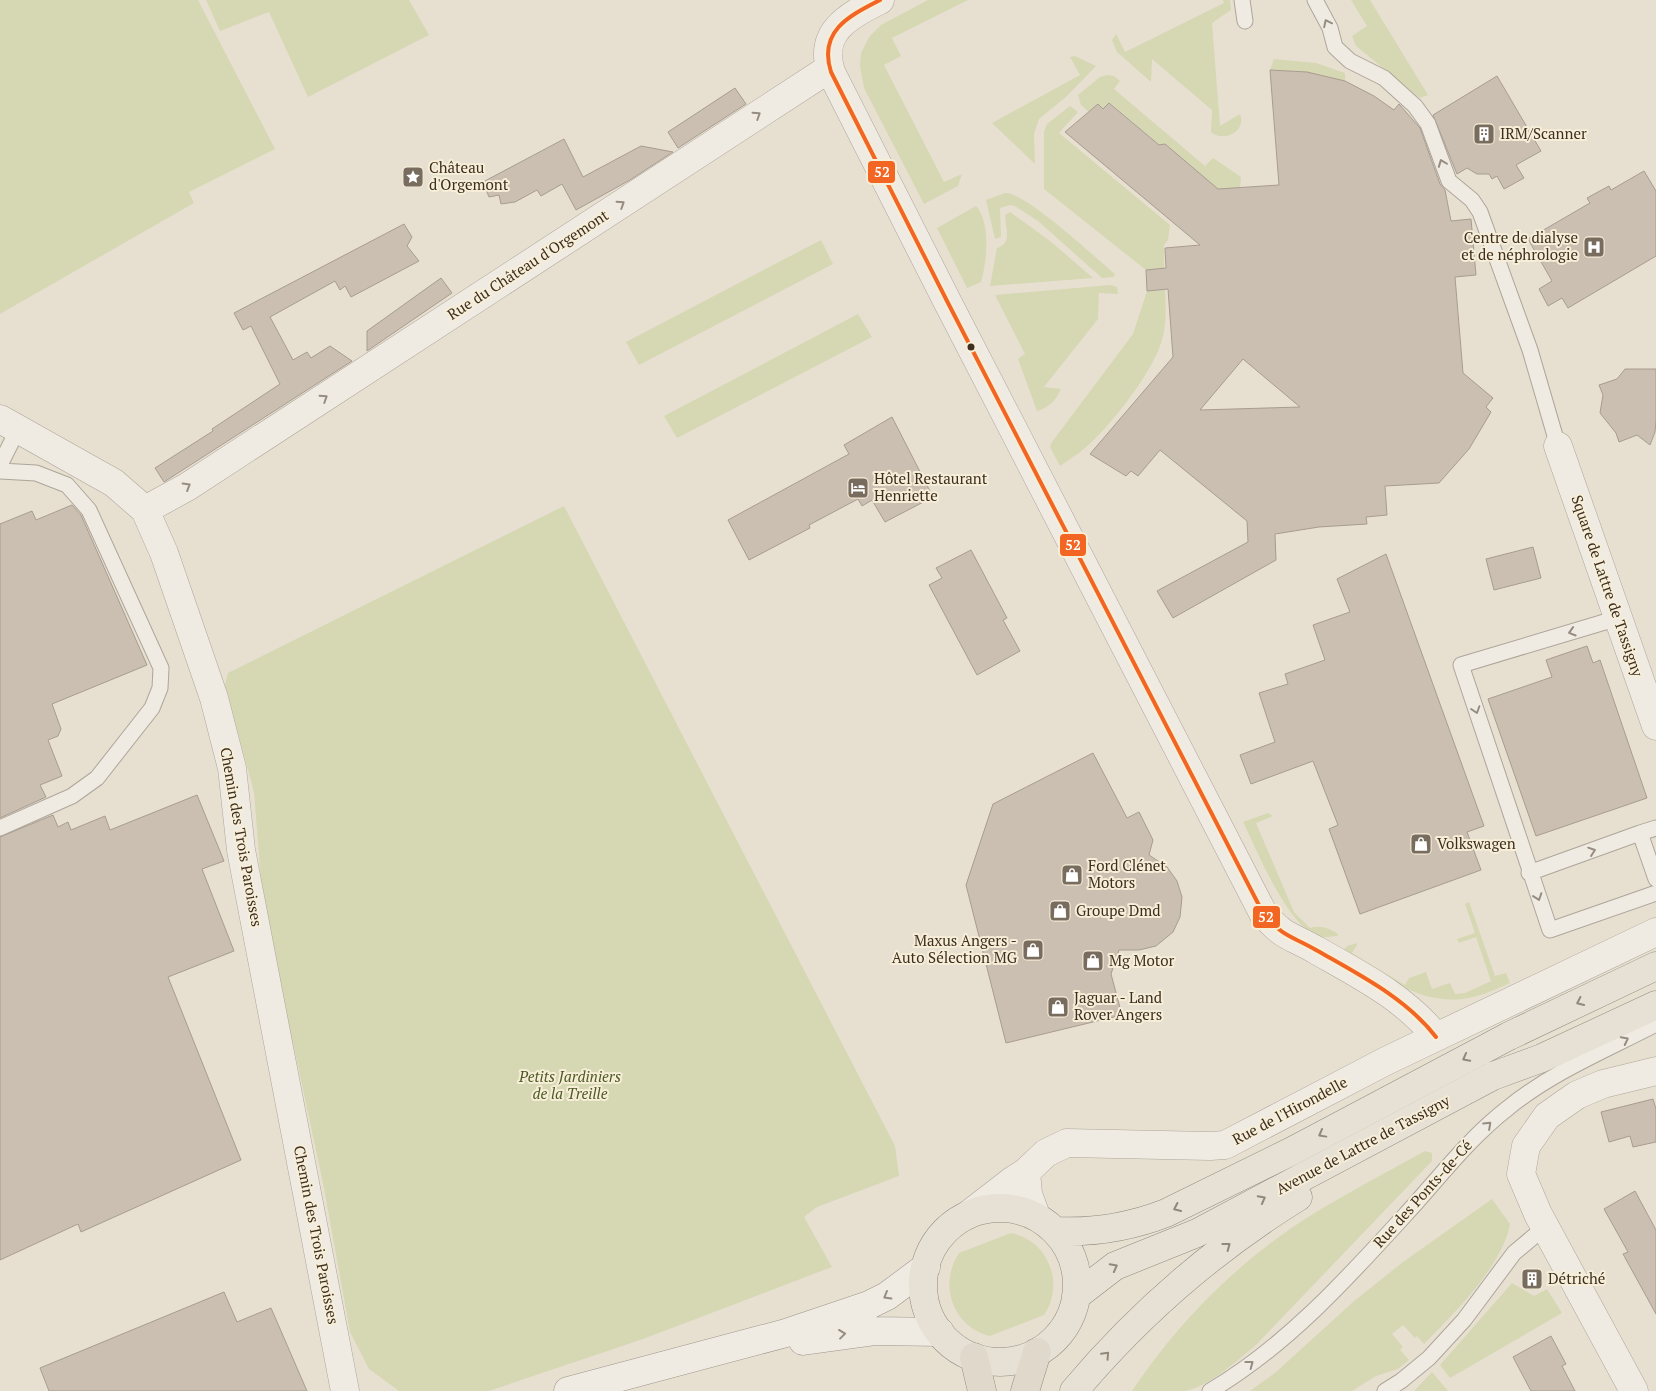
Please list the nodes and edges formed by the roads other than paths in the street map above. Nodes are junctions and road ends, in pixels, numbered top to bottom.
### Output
1 (880, 0) edge
2 (1242, 0) edge
3 (1315, 0) edge
4 (1245, 21) dead end
5 (830, 68) junction
6 (9, 424) edge
7 (1558, 446) joint
8 (0, 465) edge
9 (0, 471) edge
10 (145, 510) junction
11 (1618, 618) junction
12 (1656, 726) edge
13 (0, 828) edge
14 (1656, 828) edge
15 (1640, 834) junction
16 (1530, 873) junction
17 (1656, 879) edge
18 (1656, 893) edge
19 (1656, 932) edge
20 (1656, 966) edge
21 (1656, 1005) edge
22 (1656, 1024) edge
23 (1436, 1037) junction
24 (1542, 1058) junction
25 (1656, 1071) edge
26 (1026, 1172) junction
27 (968, 1215) junction
28 (1045, 1224) junction
29 (1545, 1227) junction
30 (926, 1267) junction
31 (1076, 1296) junction
32 (940, 1332) junction
33 (336, 1342) junction
34 (1038, 1352) junction
35 (974, 1357) junction
36 (345, 1391) edge
37 (358, 1391) edge
38 (568, 1391) edge
39 (608, 1391) edge
40 (982, 1391) edge
41 (1025, 1391) edge
42 (1074, 1391) edge
43 (1210, 1391) edge
44 (1385, 1391) edge
45 (1634, 1391) edge

1 - 5 street
2 - 4 lane
7 -> 3 lane
10 -> 5 street, Rue du Château d'Orgemont
5 - 23 street
6 - 8 lane
6 - 10 street, Chemin des Trois Paroisses
7 - 11 street, Square de Lattre de Tassigny
9 - 13 lane
10 - 33 street, Chemin des Trois Paroisses
11 - 12 street, Square de Lattre de Tassigny
11 -> 16 lane
14 - 15 lane
16 -> 15 lane
15 - 17 lane
16 -> 18 lane
19 - 23 street, Rue de l'Hirondelle
20 -> 28 main road
21 - 24 main road, Avenue de Lattre de Tassigny
43 -> 22 lane, Rue des Ponts-de-Cé
23 - 26 street, Rue de l'Hirondelle
31 -> 24 main road, Avenue de Lattre de Tassigny
42 -> 24 main road
25 - 29 street
26 - 27 street, Rue de l'Hirondelle
26 - 28 street
27 - 28 main road
27 - 30 main road
28 - 31 main road
29 - 44 lane
29 - 45 street
30 - 32 main road
30 -> 38 street
31 - 34 main road
32 - 35 main road
39 -> 32 street
33 - 36 street, Chemin des Trois Paroisses
33 - 37 street, Chemin des Trois Paroisses
34 - 35 main road
34 - 41 highway
35 - 40 highway

